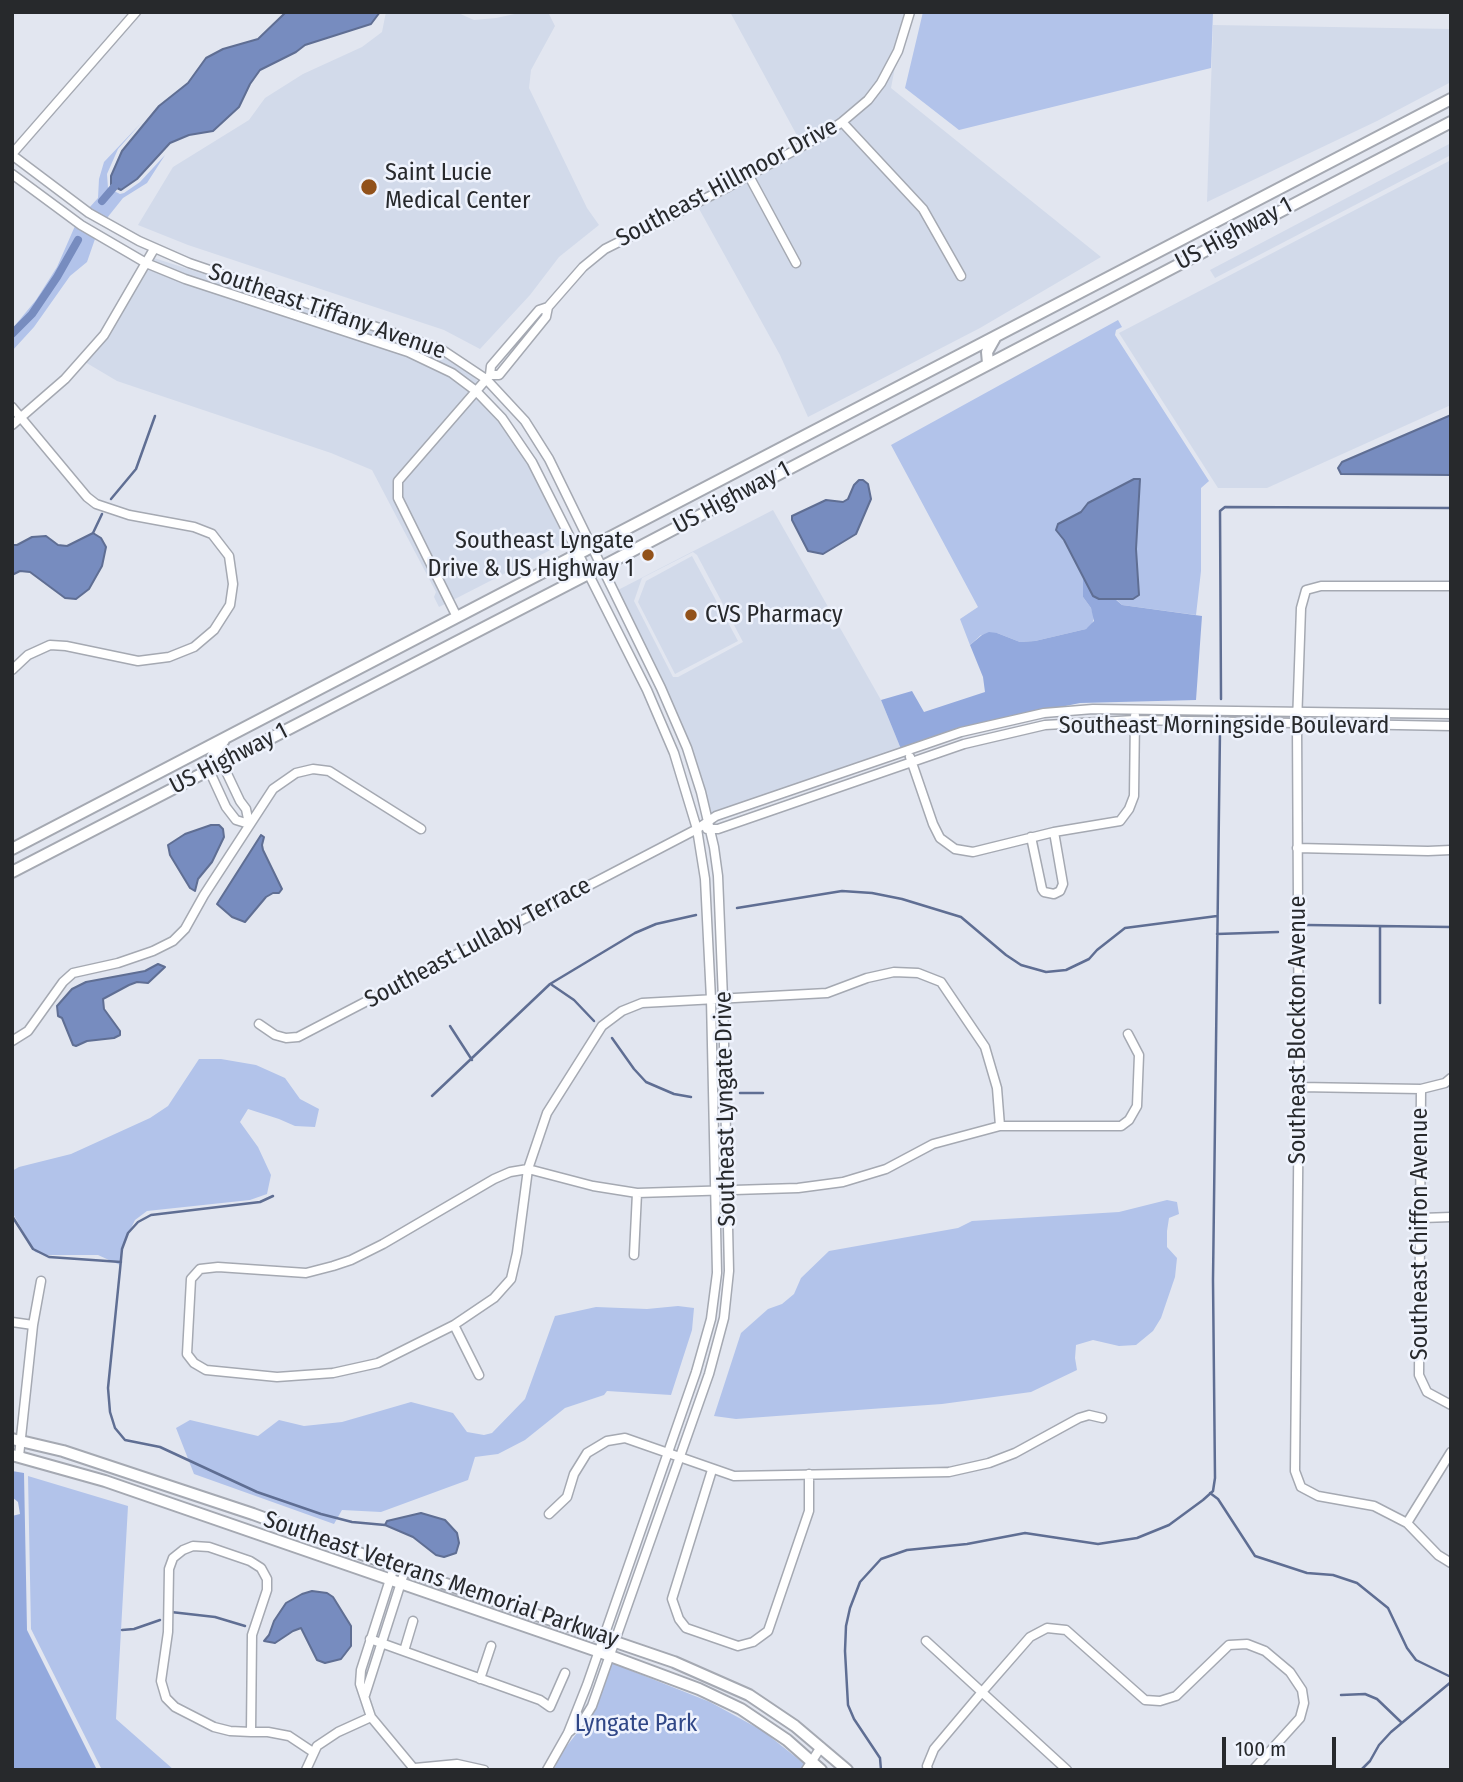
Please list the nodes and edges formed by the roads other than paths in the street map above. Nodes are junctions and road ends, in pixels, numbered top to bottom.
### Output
1 (136, 12) edge
2 (909, 12) edge
3 (1451, 99) edge
4 (1451, 121) edge
5 (842, 122) junction
6 (1403, 124) junction
7 (1373, 140) junction
8 (1391, 153) junction
9 (12, 154) edge
10 (1359, 169) junction
11 (12, 174) edge
12 (749, 176) junction
13 (154, 249) junction
14 (796, 262) dead end
15 (146, 263) junction
16 (961, 276) dead end
17 (996, 336) junction
18 (976, 347) junction
19 (988, 363) junction
20 (488, 377) junction
21 (961, 377) junction
22 (476, 391) junction
23 (12, 407) edge
24 (21, 418) junction
25 (12, 425) edge
26 (592, 547) junction
27 (578, 555) junction
28 (603, 566) junction
29 (588, 574) junction
30 (1451, 586) edge
31 (457, 617) junction
32 (12, 670) edge
33 (1135, 708) junction
34 (1297, 713) junction
35 (1451, 714) edge
36 (1022, 718) junction
37 (1135, 720) junction
38 (1297, 724) junction
39 (1451, 726) edge
40 (1024, 729) junction
41 (226, 738) junction
42 (908, 751) junction
43 (912, 762) junction
44 (222, 763) junction
45 (209, 770) junction
46 (807, 785) junction
47 (811, 797) junction
48 (249, 824) junction
49 (709, 826) junction
50 (421, 828) dead end
51 (697, 829) junction
52 (1054, 832) junction
53 (1031, 837) junction
54 (1297, 848) junction
55 (12, 849) edge
56 (1451, 850) edge
57 (12, 872) edge
58 (710, 999) junction
59 (723, 999) junction
60 (259, 1024) dead end
61 (1128, 1034) dead end
62 (12, 1041) edge
63 (1451, 1079) edge
64 (1299, 1087) junction
65 (1421, 1089) junction
66 (1000, 1126) junction
67 (528, 1169) junction
68 (715, 1192) junction
69 (728, 1192) junction
70 (637, 1193) junction
71 (1451, 1217) edge
72 (1422, 1218) junction
73 (634, 1255) dead end
74 (41, 1281) dead end
75 (12, 1322) edge
76 (33, 1325) junction
77 (454, 1325) junction
78 (479, 1375) dead end
79 (1451, 1405) edge
80 (1102, 1418) dead end
81 (17, 1440) edge
82 (1451, 1452) edge
83 (667, 1453) junction
84 (15, 1455) edge
85 (680, 1458) junction
86 (712, 1469) junction
87 (809, 1474) junction
88 (549, 1514) dead end
89 (1407, 1523) junction
90 (1451, 1563) edge
91 (399, 1569) junction
92 (395, 1583) junction
93 (413, 1621) dead end
94 (603, 1637) junction
95 (370, 1639) junction
96 (615, 1641) junction
97 (926, 1642) dead end
98 (381, 1643) junction
99 (491, 1646) dead end
100 (404, 1651) junction
101 (597, 1651) junction
102 (610, 1656) junction
103 (565, 1672) dead end
104 (480, 1679) junction
105 (982, 1692) junction
106 (365, 1695) junction
107 (371, 1717) junction
108 (251, 1732) junction
109 (568, 1733) junction
110 (821, 1747) junction
111 (313, 1752) junction
112 (835, 1758) junction
113 (809, 1766) edge
114 (415, 1769) edge
115 (306, 1770) edge
116 (484, 1770) edge
117 (547, 1770) edge
118 (821, 1770) edge
119 (828, 1770) edge
120 (847, 1770) edge
121 (928, 1770) edge
122 (1067, 1770) edge
123 (1253, 1770) edge

1 - 9 street
2 - 5 street, Southeast Hillmoor Drive
3 - 6 main road, US Highway 1
4 - 8 main road, US Highway 1
5 - 12 street, Southeast Hillmoor Drive
5 - 16 street
6 - 7 main road, US Highway 1
6 - 8 main road
7 - 10 main road
7 - 17 main road, US Highway 1
8 - 10 main road, US Highway 1
9 - 13 street, Southeast Tiffany Avenue
10 - 19 main road, US Highway 1
11 - 15 street, Southeast Tiffany Avenue
12 - 14 street
12 - 20 street, Southeast Hillmoor Drive
13 - 15 street
13 - 20 street, Southeast Tiffany Avenue
15 - 22 street, Southeast Tiffany Avenue
15 - 24 street
17 - 18 main road, US Highway 1
17 - 19 main road
18 - 21 main road
18 - 26 main road, US Highway 1
19 - 21 main road, US Highway 1
20 - 22 street, Southeast Hillmoor Drive
20 - 26 street, Southeast Tiffany Avenue
21 - 28 main road, US Highway 1
22 - 27 street, Southeast Tiffany Avenue
22 - 31 street, Southeast Hillmoor Drive
23 - 24 street
24 - 25 street
24 - 32 street
26 - 27 main road, US Highway 1
26 - 28 street, Southeast Tiffany Avenue
27 - 29 street, Southeast Tiffany Avenue
27 - 31 main road, US Highway 1
28 - 29 main road, US Highway 1
28 - 49 street, Southeast Lyngate Drive
29 - 44 main road, US Highway 1
29 - 51 street, Southeast Lyngate Drive
30 - 34 street, Southeast Blockton Avenue
31 - 41 main road, US Highway 1
33 - 34 street, Southeast Morningside Boulevard
33 - 36 street, Southeast Morningside Boulevard
33 - 37 street
34 - 35 street, Southeast Morningside Boulevard
34 - 38 street, Southeast Blockton Avenue
36 - 40 street
36 - 42 street, Southeast Morningside Boulevard
37 - 38 street, Southeast Morningside Boulevard
37 - 40 street, Southeast Morningside Boulevard
37 - 52 street
38 - 39 street, Southeast Morningside Boulevard
38 - 54 street, Southeast Blockton Avenue
40 - 43 street, Southeast Morningside Boulevard
41 - 45 main road
41 - 55 main road, US Highway 1
42 - 43 street
42 - 46 street, Southeast Morningside Boulevard
43 - 47 street, Southeast Morningside Boulevard
43 - 53 street
44 - 45 main road, US Highway 1
44 - 48 street
45 - 48 street
45 - 57 main road, US Highway 1
46 - 47 street
46 - 49 street, Southeast Morningside Boulevard
47 - 49 street, Southeast Morningside Boulevard
48 - 50 street
48 - 62 street
49 - 51 street, Southeast Morningside Boulevard
49 - 59 street, Southeast Lyngate Drive
51 - 58 street, Southeast Lyngate Drive
51 - 60 street, Southeast Lullaby Terrace
52 - 53 street
52 - 53 street
54 - 56 street
54 - 64 street, Southeast Blockton Avenue
58 - 59 street
58 - 67 street
58 - 68 street, Southeast Lyngate Drive
59 - 66 street
59 - 69 street, Southeast Lyngate Drive
61 - 66 street
63 - 65 street
64 - 65 street
64 - 89 street, Southeast Blockton Avenue
65 - 72 street, Southeast Chiffon Avenue
66 - 69 street
67 - 70 street
67 - 77 street
67 - 77 street
68 - 69 street
68 - 70 street
68 - 83 street, Southeast Lyngate Drive
69 - 85 street, Southeast Lyngate Drive
70 - 73 street
71 - 72 street
72 - 79 street, Southeast Chiffon Avenue
74 - 76 street
75 - 76 street
76 - 81 street
77 - 78 street
80 - 87 street
81 - 84 street
81 - 91 main road, Southeast Veterans Memorial Parkway
82 - 89 street
83 - 85 street
83 - 88 street
83 - 94 street, Southeast Lyngate Drive
84 - 92 main road, Southeast Veterans Memorial Parkway
85 - 86 street
85 - 96 street, Southeast Lyngate Drive
86 - 87 street
86 - 87 street
89 - 90 street
91 - 92 street
91 - 94 main road, Southeast Veterans Memorial Parkway
92 - 95 street
92 - 98 street
92 - 101 main road, Southeast Veterans Memorial Parkway
93 - 100 street
94 - 96 main road, Southeast Veterans Memorial Parkway
94 - 101 street, Southeast Lyngate Drive
95 - 98 street
95 - 106 street
96 - 102 street, Southeast Lyngate Drive
96 - 110 main road, Southeast Veterans Memorial Parkway
97 - 105 street
98 - 100 street
98 - 106 street
99 - 104 street
100 - 104 street
101 - 102 main road, Southeast Veterans Memorial Parkway
101 - 109 street, Southeast Lyngate Drive
102 - 109 street, Southeast Lyngate Drive
102 - 113 main road, Southeast Veterans Memorial Parkway
103 - 104 street
105 - 121 street
105 - 122 street
105 - 123 street
106 - 107 street
107 - 111 street
107 - 114 street
108 - 108 street
108 - 111 street
109 - 117 street
110 - 112 main road, Southeast Veterans Memorial Parkway
110 - 113 street
111 - 115 street
112 - 119 street
112 - 120 main road, Southeast Veterans Memorial Parkway
113 - 118 main road, Southeast Veterans Memorial Parkway
114 - 116 street

